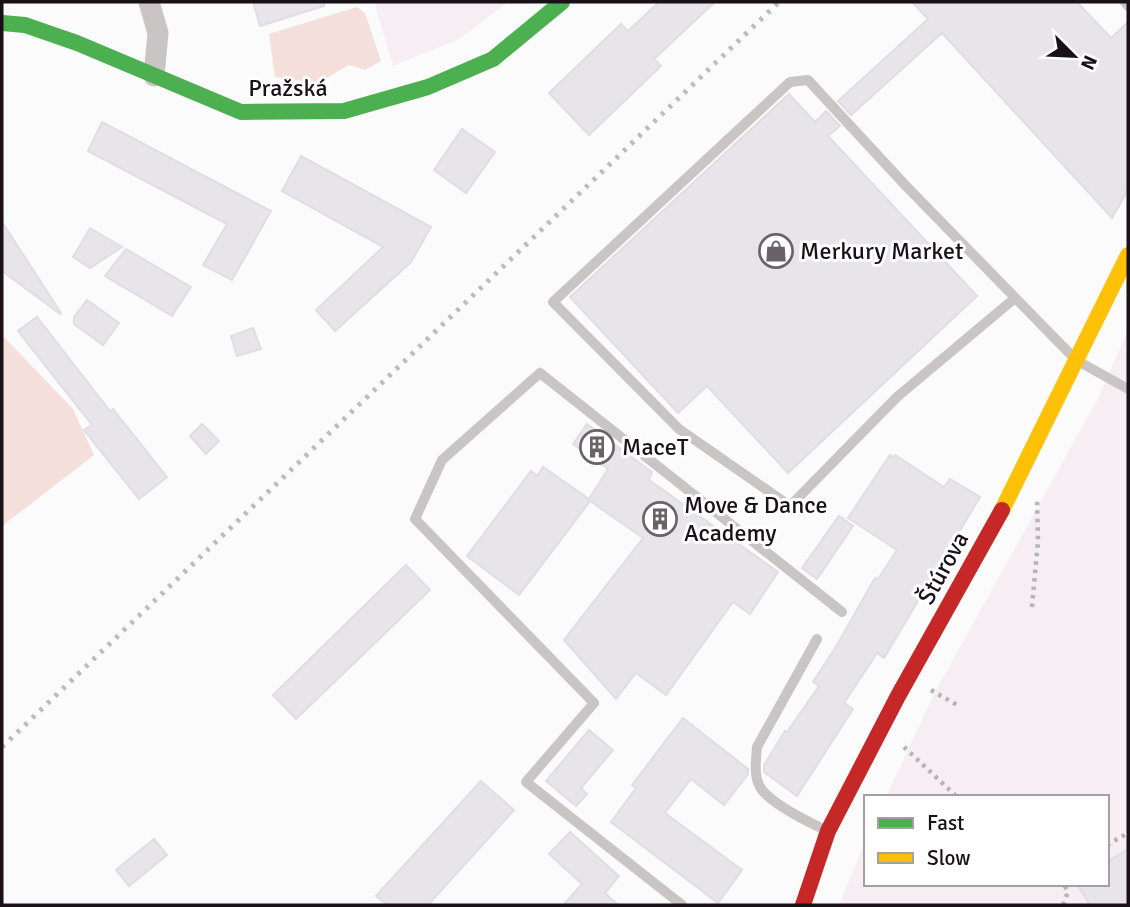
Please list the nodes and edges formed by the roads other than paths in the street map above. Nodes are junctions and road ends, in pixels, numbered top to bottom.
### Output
1 (149, 2) edge
2 (562, 2) edge
3 (2, 23) edge
4 (154, 76) junction
5 (1128, 255) edge
6 (1015, 298) junction
7 (1076, 360) junction
8 (1128, 389) edge
9 (842, 612) dead end
10 (817, 639) dead end
11 (828, 831) junction
12 (682, 905) edge
13 (803, 905) edge

1 - 4 street
2 - 4 street, Pražská
3 - 4 street, Pražská
5 - 7 street, Štúrova
6 - 6 lane
6 - 7 lane
7 - 8 lane
7 - 11 street, Štúrova
9 - 12 lane
10 - 11 lane
11 - 13 street, Štúrova

